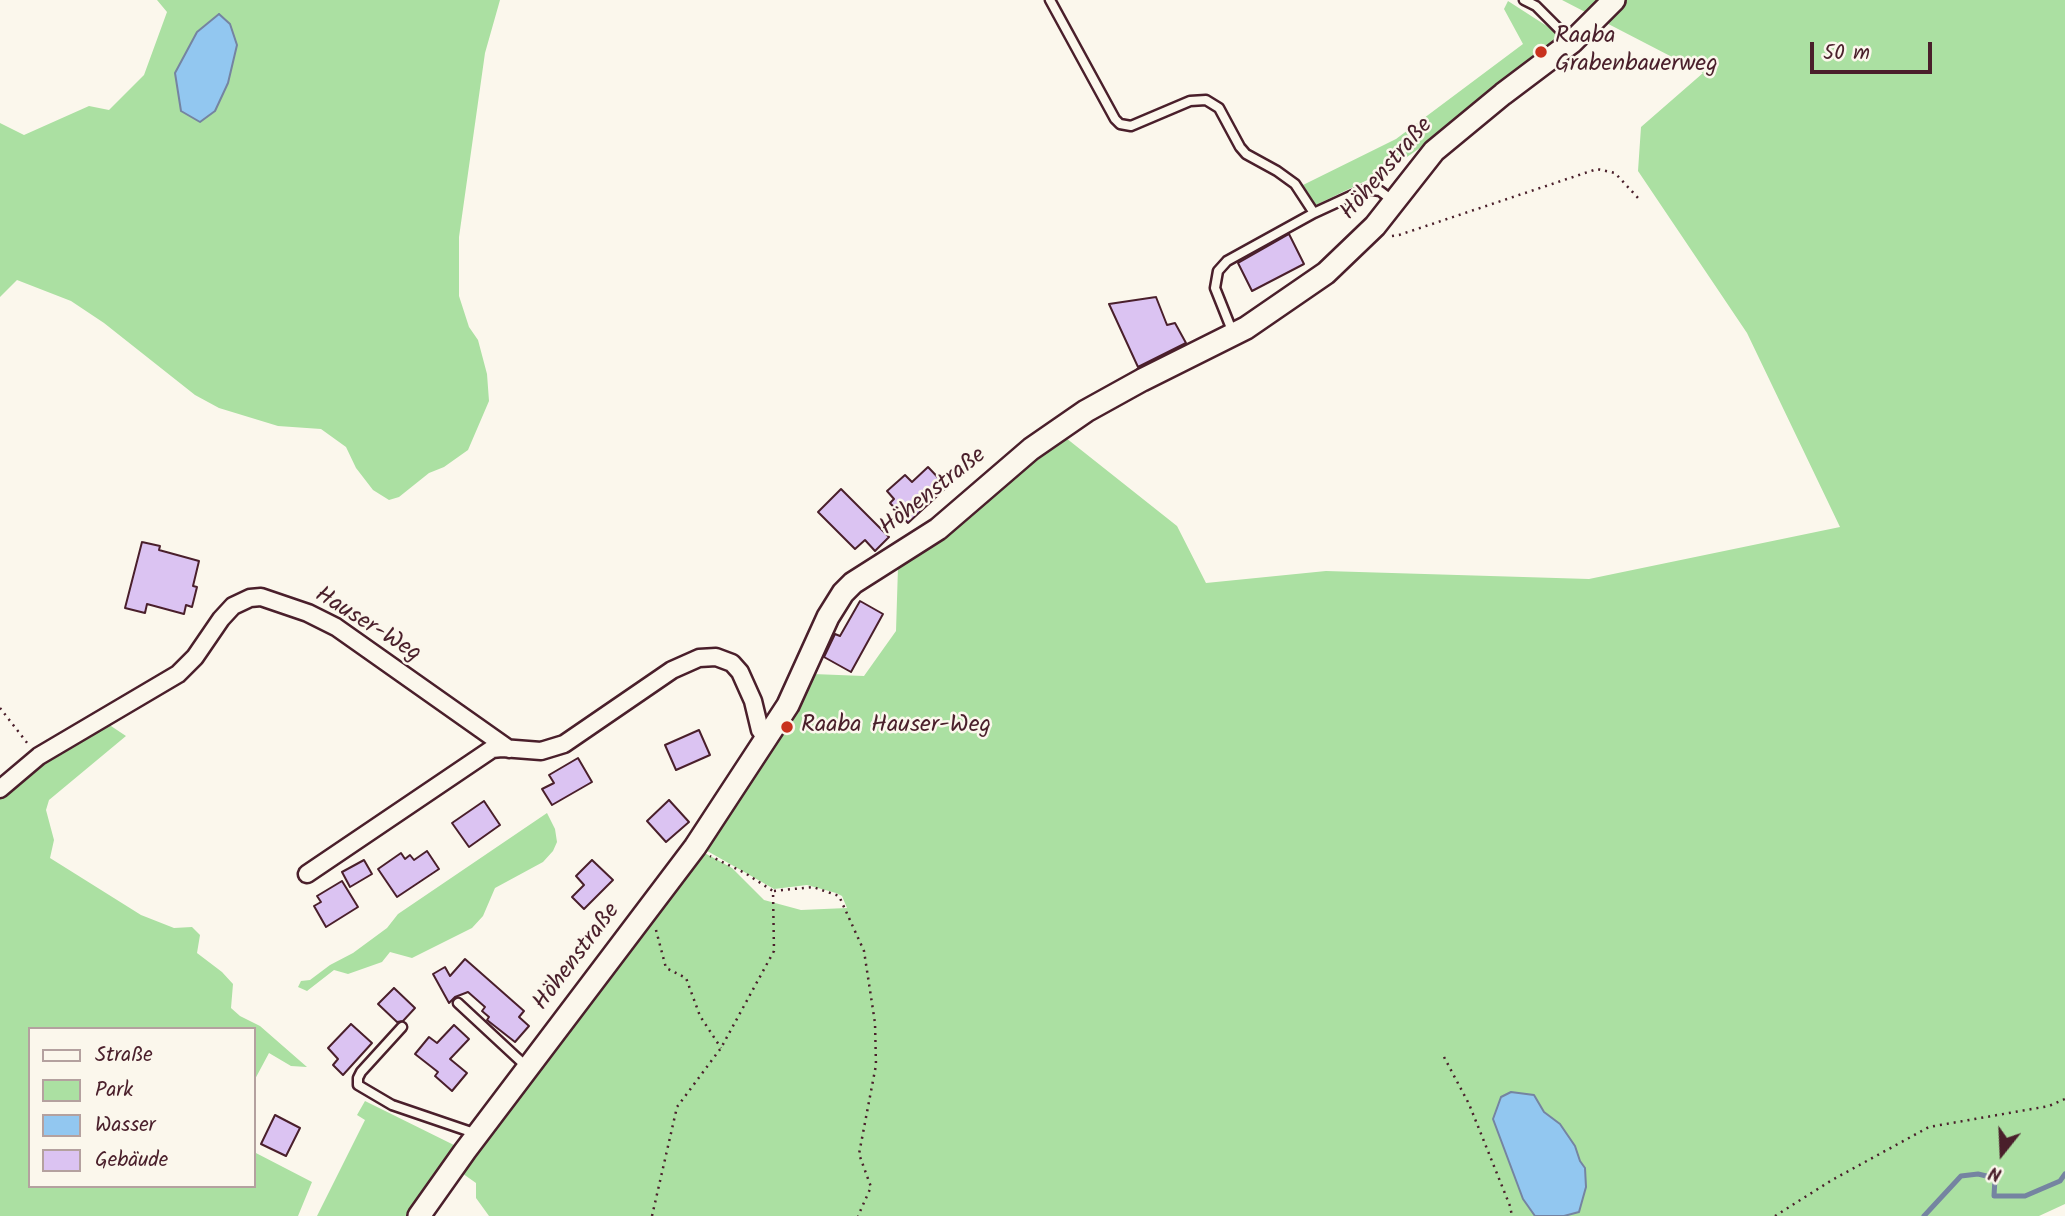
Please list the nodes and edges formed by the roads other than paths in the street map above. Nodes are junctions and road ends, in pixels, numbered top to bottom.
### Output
1 (1050, 0) edge
2 (1524, 0) edge
3 (1614, 0) edge
4 (1572, 42) junction
5 (1393, 202) junction
6 (1314, 213) junction
7 (1234, 334) junction
8 (767, 740) junction
9 (509, 749) junction
10 (0, 789) edge
11 (307, 874) dead end
12 (458, 1003) dead end
13 (402, 1027) dead end
14 (528, 1068) junction
15 (478, 1134) junction
16 (419, 1216) edge

1 - 6 lane
2 - 4 lane
3 - 4 street, Höhenstraße
4 - 5 street, Höhenstraße
5 - 6 lane
5 - 7 street, Höhenstraße
6 - 7 lane
7 - 8 street, Höhenstraße
8 - 9 street
8 - 14 street, Höhenstraße
9 - 10 street, Hauser-Weg
9 - 11 street
12 - 14 lane
13 - 15 lane
14 - 15 street, Höhenstraße
15 - 16 street, Höhenstraße

